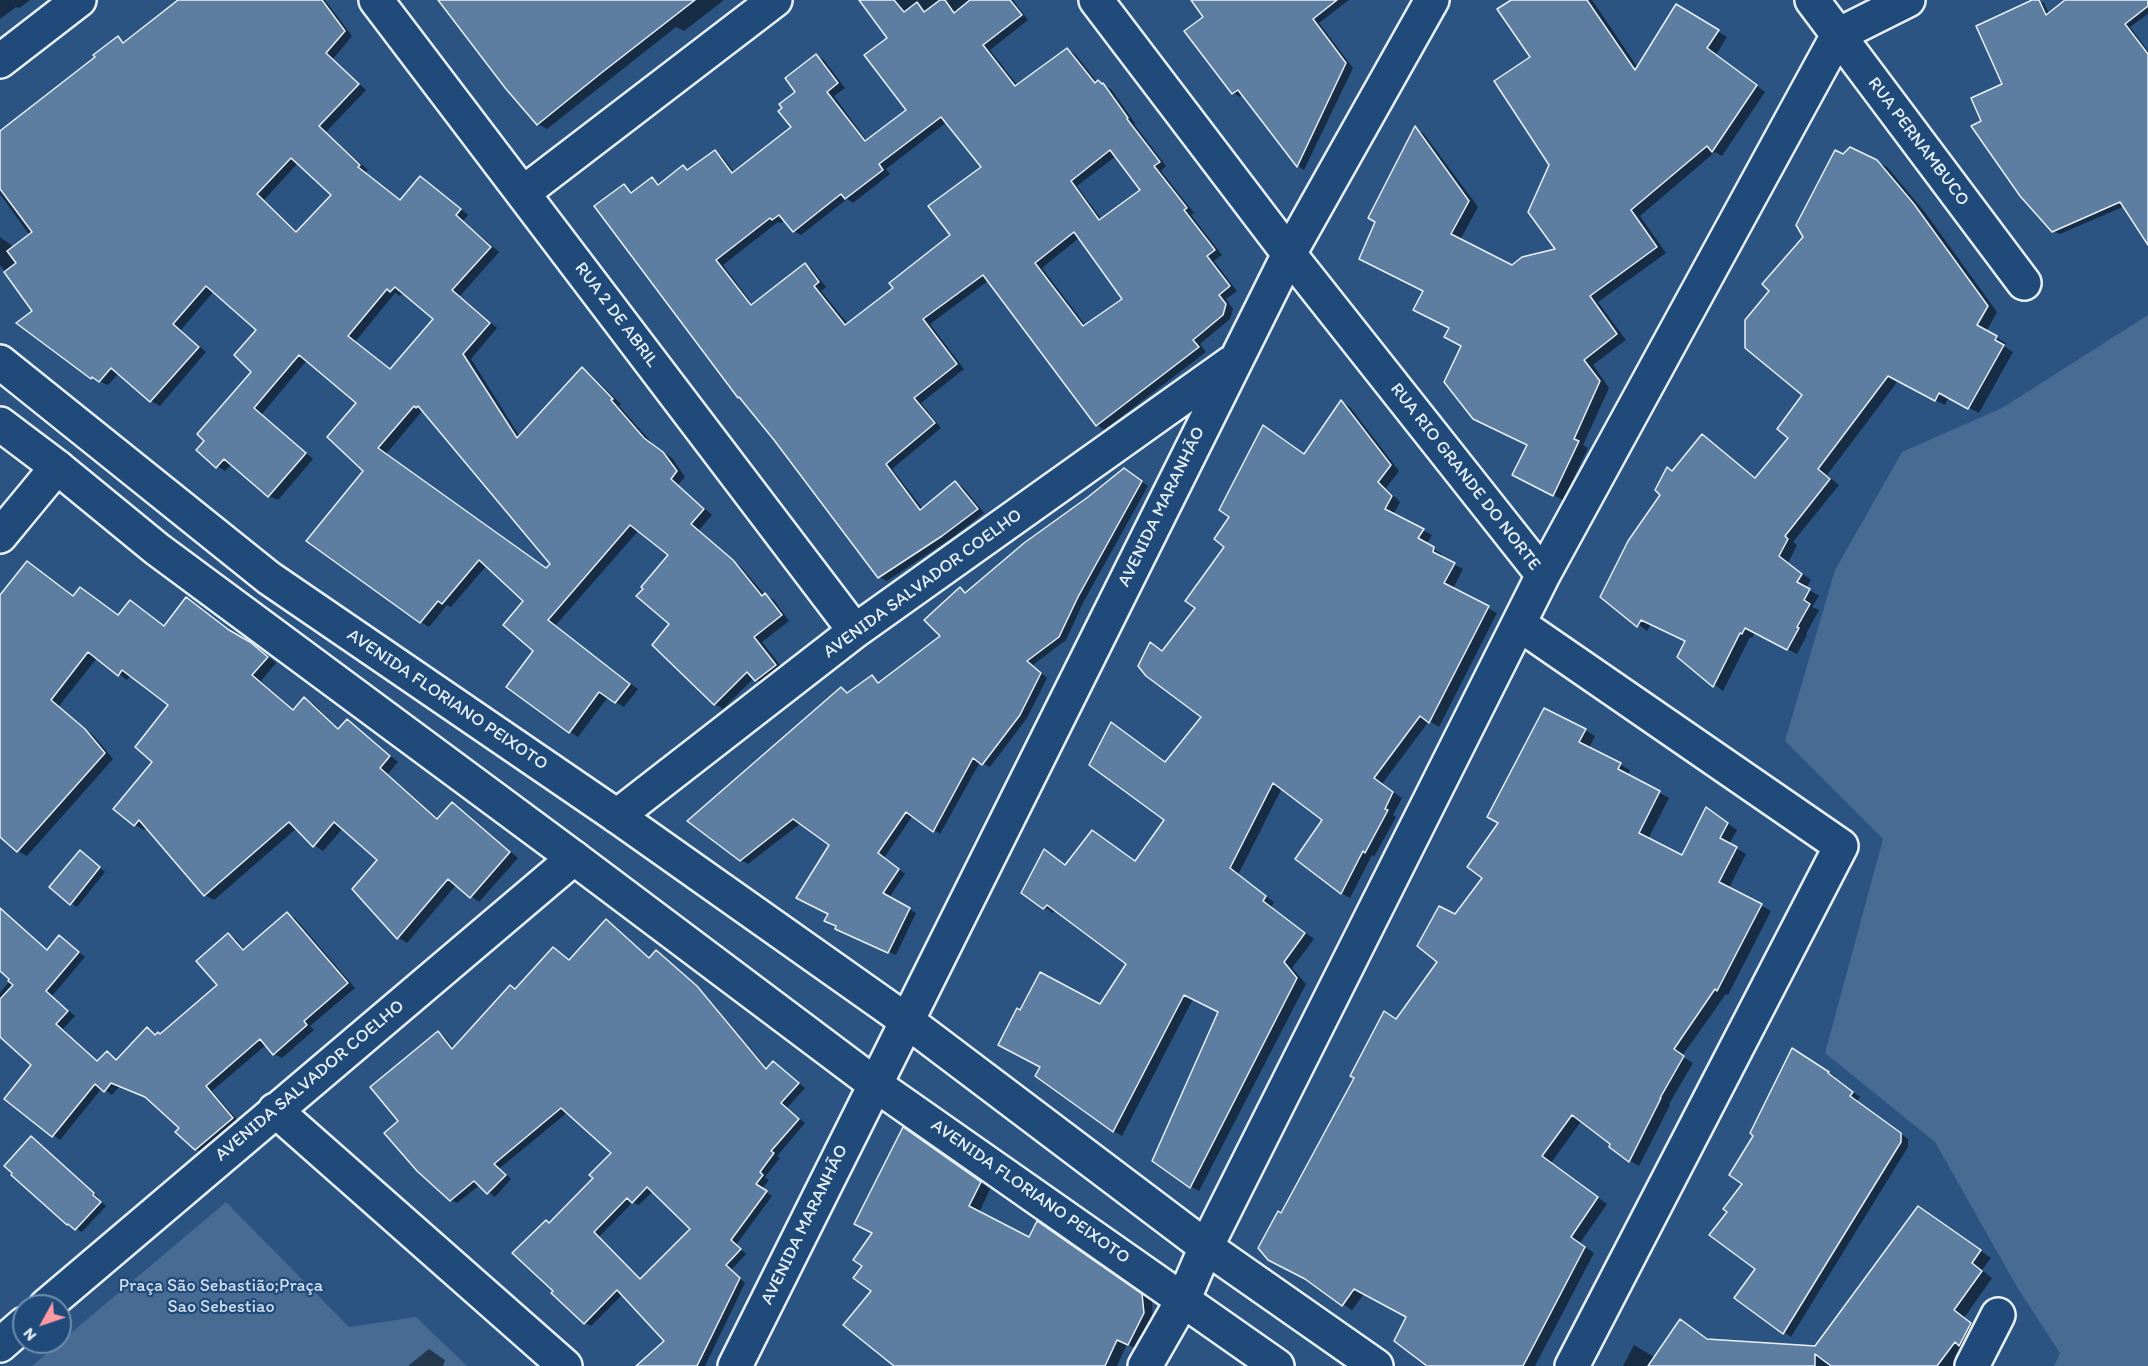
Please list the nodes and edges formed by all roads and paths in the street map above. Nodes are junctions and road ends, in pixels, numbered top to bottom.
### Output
1 (79, 0) edge
2 (376, 0) edge
3 (775, 0) edge
4 (1096, 0) edge
5 (1432, 0) edge
6 (1812, 0) edge
7 (1908, 0) edge
8 (1838, 35) junction
9 (0, 61) edge
10 (523, 193) junction
11 (1289, 254) junction
12 (2024, 284) dead end
13 (1235, 360) junction
14 (0, 362) edge
15 (0, 424) edge
16 (57, 467) junction
17 (184, 508) junction
18 (0, 536) edge
19 (157, 549) junction
20 (1543, 575) junction
21 (269, 578) junction
22 (240, 611) junction
23 (1519, 624) junction
24 (855, 631) junction
25 (617, 816) junction
26 (574, 858) junction
27 (907, 1022) junction
28 (876, 1085) junction
29 (275, 1110) junction
30 (1206, 1246) junction
31 (60, 1294) edge
32 (1184, 1298) junction
33 (1998, 1315) dead end
34 (12, 1334) edge
35 (0, 1345) edge
36 (565, 1366) edge
37 (735, 1366) edge
38 (1145, 1366) edge
39 (1278, 1366) edge
40 (1376, 1366) edge
41 (1572, 1366) edge
42 (1972, 1366) edge

1 - 9 street
2 - 10 street, RUA 2 DE ABRIL
3 - 10 street
4 - 11 street, RUA RIO GRANDE DO NORTE
5 - 11 street, AVENIDA MARANHÃO
6 - 8 street, RUA PERNAMBUCO
7 - 8 street
8 - 12 street, RUA PERNAMBUCO
8 - 20 street, RUA RIO GRANDE DO NORTE
10 - 24 street, RUA 2 DE ABRIL
11 - 13 street, AVENIDA MARANHÃO
11 - 20 street, RUA RIO GRANDE DO NORTE
13 - 24 street, AVENIDA SALVADOR COELHO
13 - 27 street, AVENIDA MARANHÃO
14 - 17 street, AVENIDA FLORIANO PEIXOTO
15 - 16 street, AVENIDA FLORIANO PEIXOTO
16 - 18 street
16 - 19 street, AVENIDA FLORIANO PEIXOTO
17 - 19 street
17 - 21 street, AVENIDA FLORIANO PEIXOTO
19 - 22 street, AVENIDA FLORIANO PEIXOTO
20 - 23 street
21 - 22 street
21 - 25 street, AVENIDA FLORIANO PEIXOTO
22 - 26 street, AVENIDA FLORIANO PEIXOTO
23 - 30 street
23 - 41 street
24 - 25 street, AVENIDA SALVADOR COELHO
25 - 27 street, AVENIDA FLORIANO PEIXOTO
26 - 28 street, AVENIDA FLORIANO PEIXOTO
26 - 29 street, AVENIDA SALVADOR COELHO
27 - 28 street
27 - 30 street, AVENIDA FLORIANO PEIXOTO
28 - 32 street, AVENIDA FLORIANO PEIXOTO
28 - 37 street, AVENIDA MARANHÃO
29 - 31 street, AVENIDA SALVADOR COELHO
29 - 36 street
30 - 32 street
30 - 40 street, AVENIDA FLORIANO PEIXOTO
32 - 38 street
32 - 39 street, AVENIDA FLORIANO PEIXOTO
33 - 42 street
34 - 35 street

